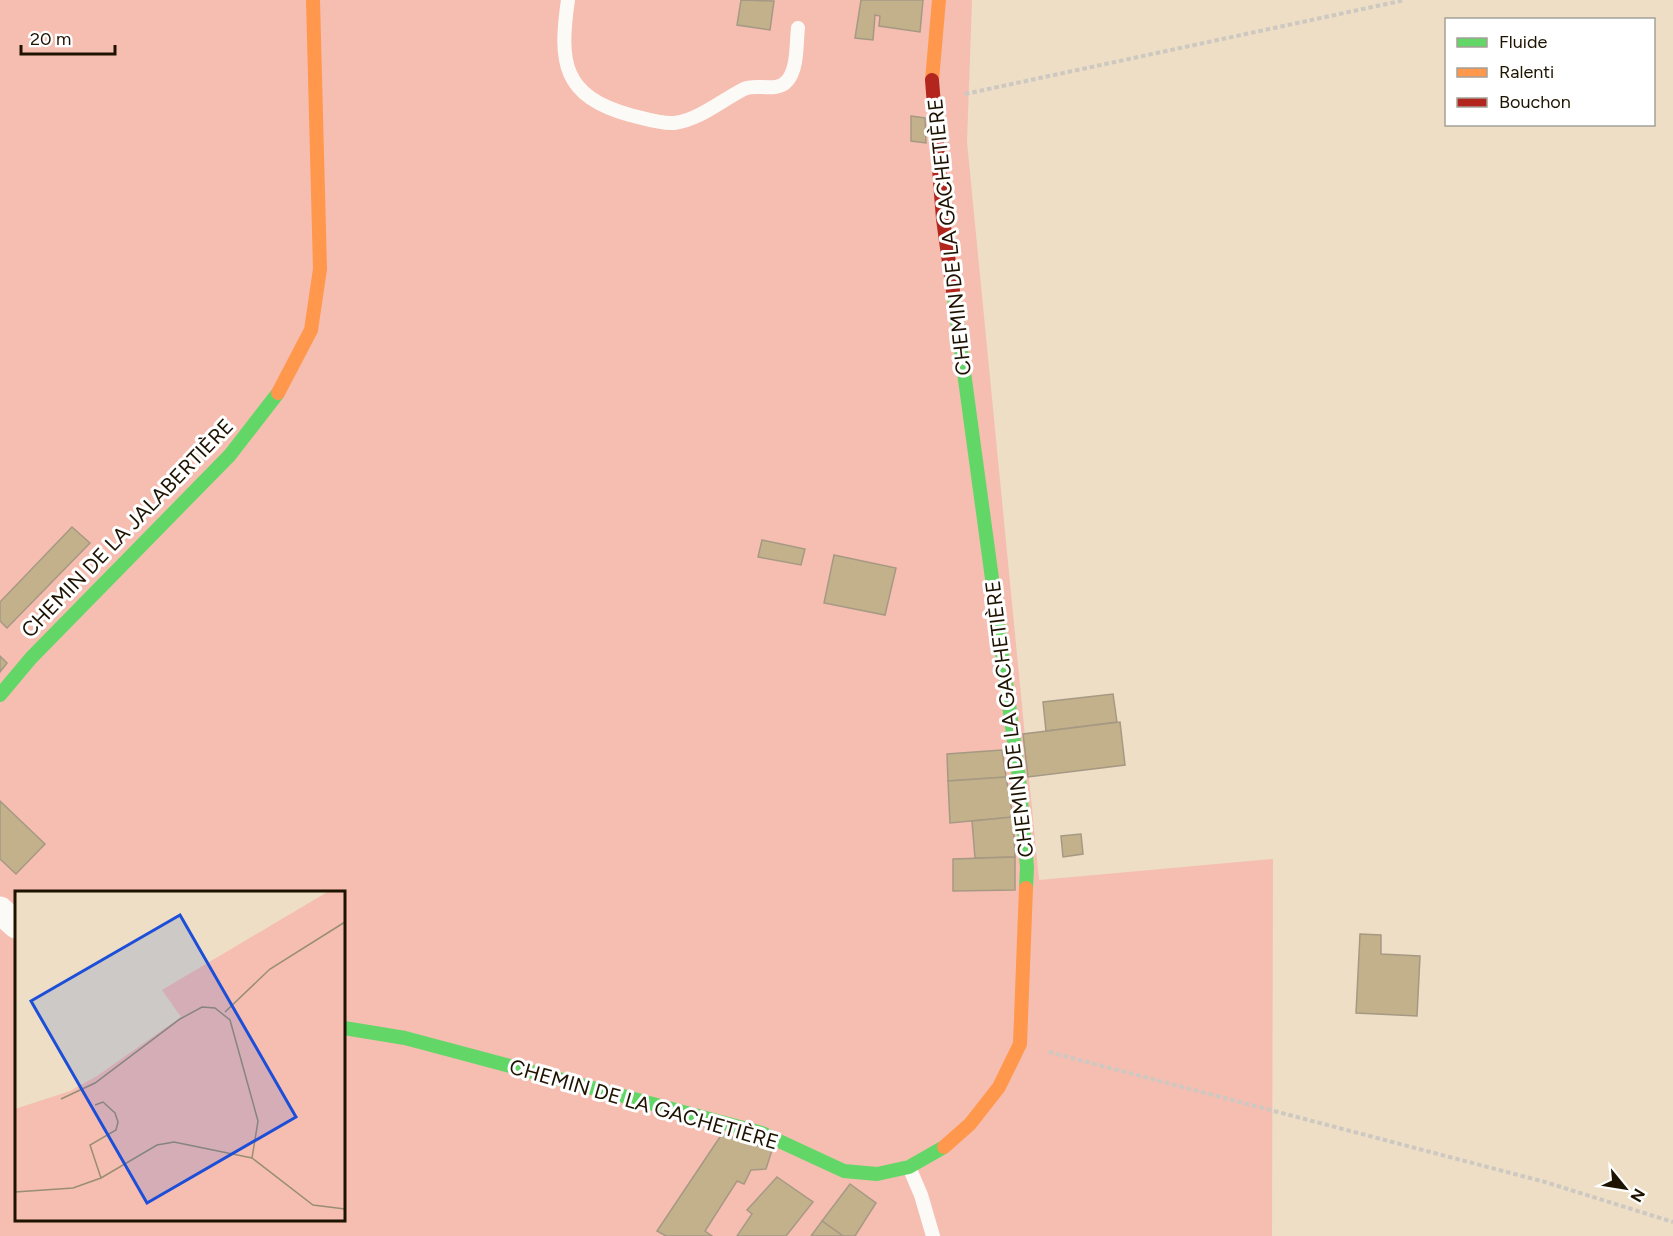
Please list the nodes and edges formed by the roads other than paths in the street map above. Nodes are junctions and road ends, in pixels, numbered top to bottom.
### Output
1 (312, 0) edge
2 (568, 0) edge
3 (939, 0) edge
4 (798, 28) dead end
5 (0, 695) edge
6 (0, 910) edge
7 (15, 924) edge
8 (345, 1028) edge
9 (909, 1167) junction
10 (933, 1236) edge

1 - 5 street, CHEMIN DE LA JALABERTIÈRE
2 - 4 lane
3 - 9 street, CHEMIN DE LA GACHETIÈRE
6 - 7 street
8 - 9 street, CHEMIN DE LA GACHETIÈRE
9 - 10 lane

